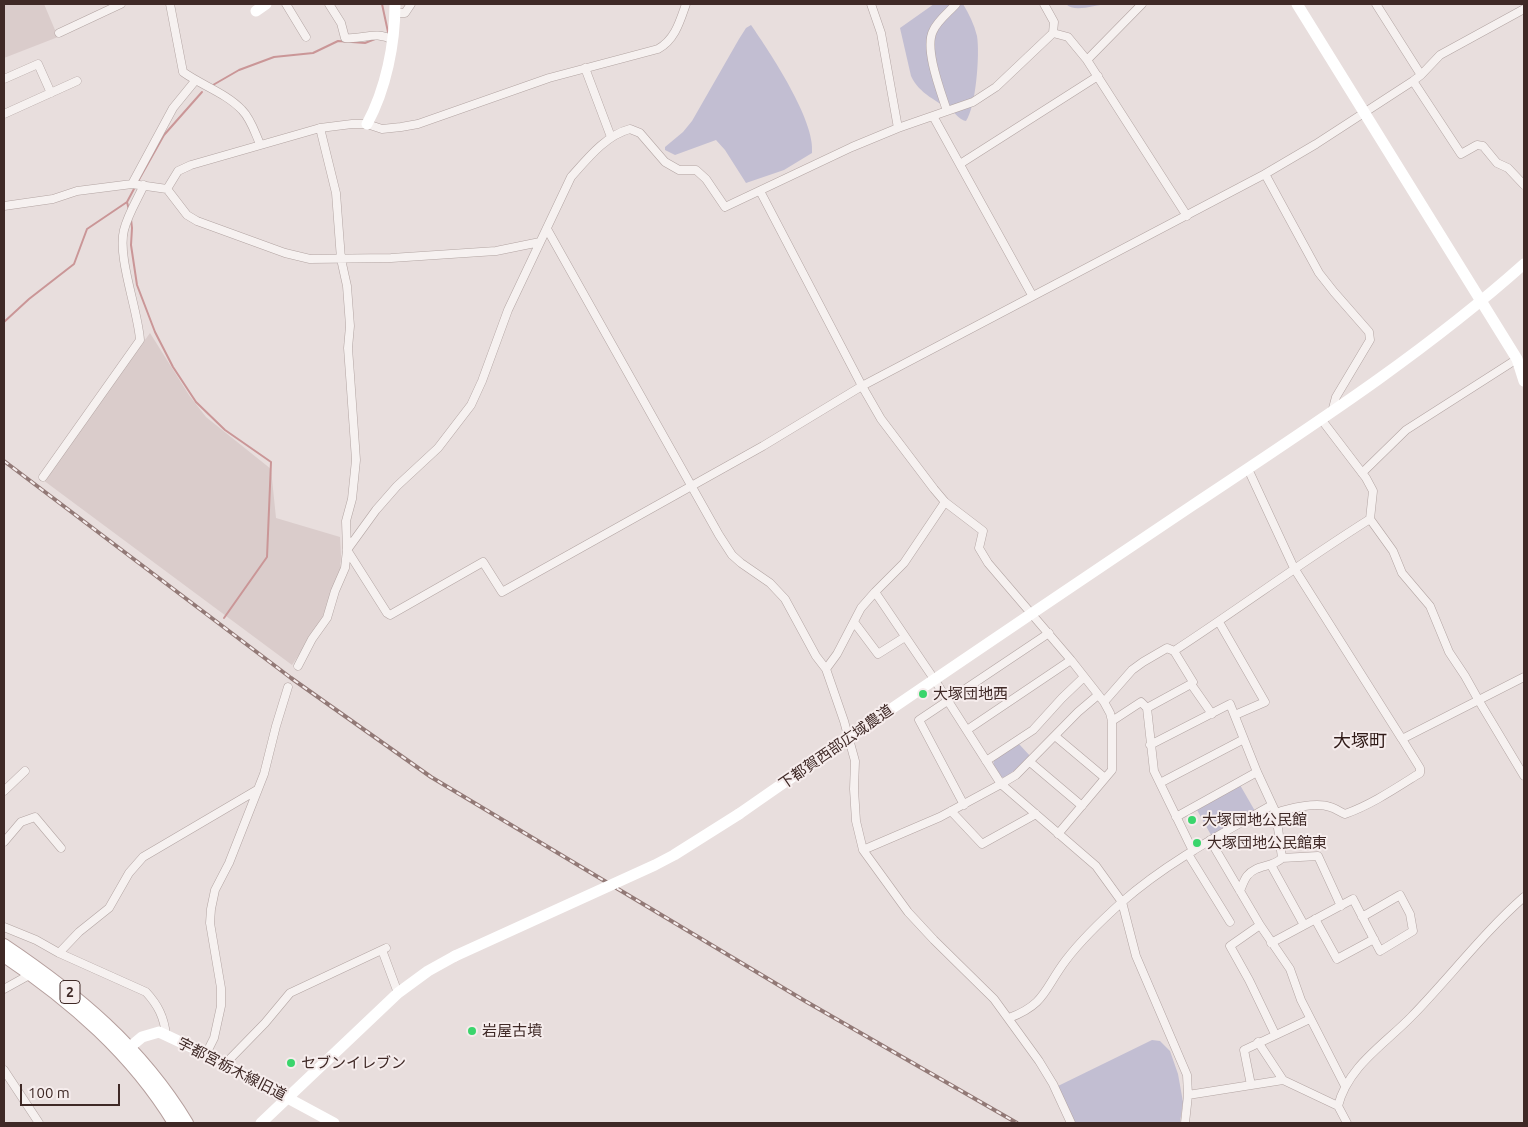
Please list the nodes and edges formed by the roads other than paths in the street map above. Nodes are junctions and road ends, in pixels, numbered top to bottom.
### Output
1 (121, 4) edge
2 (170, 4) edge
3 (266, 4) edge
4 (286, 4) edge
5 (329, 4) edge
6 (411, 4) edge
7 (686, 4) edge
8 (871, 4) edge
9 (956, 4) edge
10 (1044, 4) edge
11 (1142, 4) edge
12 (1296, 4) edge
13 (1376, 4) edge
14 (395, 8) edge
15 (1524, 9) edge
16 (253, 13) dead end
17 (59, 33) dead end
18 (1053, 33) junction
19 (306, 37) dead end
20 (393, 40) junction
21 (1087, 60) junction
22 (585, 68) junction
23 (1421, 75) junction
24 (1098, 76) junction
25 (4, 79) edge
26 (77, 81) dead end
27 (195, 81) junction
28 (1413, 81) junction
29 (51, 93) junction
30 (947, 111) junction
31 (1364, 112) junction
32 (4, 114) edge
33 (933, 116) junction
34 (367, 124) junction
35 (320, 128) junction
36 (898, 128) junction
37 (611, 138) junction
38 (260, 144) junction
39 (960, 164) junction
40 (1265, 174) junction
41 (132, 184) junction
42 (144, 185) junction
43 (1524, 186) edge
44 (168, 189) junction
45 (760, 191) junction
46 (4, 206) edge
47 (1186, 216) junction
48 (547, 229) junction
49 (540, 242) junction
50 (341, 259) junction
51 (1524, 264) edge
52 (1032, 295) junction
53 (1482, 302) junction
54 (1517, 359) junction
55 (1524, 381) edge
56 (862, 386) junction
57 (1332, 412) junction
58 (1321, 419) junction
59 (1248, 468) junction
60 (1362, 473) junction
61 (43, 477) dead end
62 (692, 487) junction
63 (945, 502) junction
64 (1370, 519) junction
65 (347, 550) junction
66 (1294, 568) junction
67 (875, 592) junction
68 (1033, 614) junction
69 (854, 622) junction
70 (1219, 622) junction
71 (1049, 633) junction
72 (905, 637) junction
73 (1174, 651) junction
74 (1071, 660) junction
75 (298, 666) dead end
76 (826, 669) junction
77 (1084, 677) junction
78 (1524, 677) edge
79 (934, 679) junction
80 (1191, 684) junction
81 (288, 686) dead end
82 (1101, 698) junction
83 (1478, 701) junction
84 (948, 702) junction
85 (1147, 708) junction
86 (1212, 714) junction
87 (1235, 715) junction
88 (1112, 721) junction
89 (967, 730) junction
90 (1055, 736) junction
91 (849, 738) junction
92 (1244, 738) junction
93 (1402, 738) junction
94 (1150, 745) junction
95 (986, 761) junction
96 (1030, 762) junction
97 (25, 772) dead end
98 (1257, 772) junction
99 (1524, 776) edge
100 (1105, 778) junction
101 (1160, 783) junction
102 (1001, 784) junction
103 (4, 790) edge
104 (257, 790) junction
105 (964, 805) junction
106 (1272, 805) junction
107 (1082, 806) junction
108 (951, 811) junction
109 (1276, 813) junction
110 (1036, 814) junction
111 (1176, 817) junction
112 (1058, 834) junction
113 (1210, 840) junction
114 (4, 842) edge
115 (61, 848) dead end
116 (863, 850) junction
117 (1191, 853) junction
118 (1282, 858) junction
119 (1271, 864) junction
120 (1240, 891) junction
121 (1524, 897) edge
122 (1122, 902) junction
123 (1341, 906) junction
124 (1362, 917) junction
125 (1315, 919) junction
126 (1230, 922) dead end
127 (1260, 925) junction
128 (1304, 925) junction
129 (4, 927) edge
130 (1374, 939) junction
131 (1272, 943) junction
132 (4, 945) edge
133 (59, 953) junction
134 (4, 956) edge
135 (31, 974) junction
136 (4, 989) edge
137 (398, 993) junction
138 (1009, 1018) junction
139 (1310, 1019) junction
140 (1275, 1034) junction
141 (166, 1035) junction
142 (1258, 1042) junction
143 (125, 1050) junction
144 (206, 1054) junction
145 (225, 1064) junction
146 (4, 1070) edge
147 (1283, 1080) junction
148 (1250, 1085) junction
149 (1345, 1086) junction
150 (1188, 1095) junction
151 (289, 1098) junction
152 (1338, 1106) junction
153 (39, 1123) edge
154 (174, 1123) edge
155 (187, 1123) edge
156 (261, 1123) edge
157 (334, 1123) edge
158 (1071, 1123) edge
159 (1185, 1123) edge
160 (1347, 1123) edge

1 - 17 street
2 - 27 street
3 - 16 street
4 - 19 street
5 - 20 street
6 - 14 street
7 - 22 street
8 - 36 street
9 - 30 street
10 - 18 street
11 - 21 street
12 - 31 street
13 - 23 street
14 - 20 street
15 - 23 street
18 - 21 street
18 - 30 street
20 - 34 street
21 - 24 street
22 - 34 street
22 - 37 street
23 - 28 street
24 - 39 street
24 - 47 street
25 - 29 street
26 - 29 street
27 - 38 street
27 - 41 street
28 - 31 street
28 - 43 street
29 - 32 street
30 - 33 street
31 - 40 street
31 - 53 street
33 - 36 street
33 - 39 street
34 - 35 street
35 - 38 street
35 - 50 street
36 - 45 street
37 - 45 street
37 - 48 street
38 - 44 street
39 - 52 street
40 - 47 street
40 - 57 street
41 - 42 street
41 - 46 street
42 - 44 street
42 - 61 street
44 - 50 street
45 - 56 street
47 - 52 street
48 - 49 street
48 - 62 street
49 - 50 street
49 - 65 street
50 - 65 street
51 - 53 street, 下都賀西部広域農道
52 - 56 street
53 - 54 street
53 - 57 street, 下都賀西部広域農道
54 - 55 street
54 - 60 street
56 - 62 street
56 - 63 street
57 - 58 street, 下都賀西部広域農道
58 - 59 street, 下都賀西部広域農道
58 - 60 street
59 - 66 street
59 - 68 street, 下都賀西部広域農道
60 - 64 street
62 - 65 street
62 - 76 street
63 - 67 street
63 - 68 street
64 - 66 street
64 - 83 street
65 - 75 street
66 - 70 street
66 - 93 street
67 - 69 street
67 - 72 street
68 - 71 street
68 - 79 street, 下都賀西部広域農道
69 - 72 street
69 - 76 street
70 - 73 street
70 - 87 street
71 - 74 street
71 - 84 street
72 - 79 street
73 - 80 street
73 - 82 street
74 - 77 street
74 - 89 street
76 - 91 street
77 - 82 street
77 - 95 street
78 - 83 street
79 - 84 street
79 - 91 street, 下都賀西部広域農道
80 - 85 street
80 - 86 street
81 - 104 street
82 - 88 street
82 - 90 street
83 - 93 street
83 - 99 street
84 - 89 street
84 - 105 street
85 - 88 street
85 - 94 street
86 - 87 street
86 - 94 street
87 - 92 street
88 - 100 street
89 - 95 street
90 - 96 street
90 - 100 street
91 - 116 street
91 - 137 street, 下都賀西部広域農道, bridge
92 - 98 street
92 - 101 street
93 - 109 street
94 - 101 street
95 - 102 street
96 - 102 street
96 - 107 street
97 - 103 street
98 - 106 street
98 - 111 street
100 - 107 street
101 - 111 street
102 - 105 street
102 - 110 street
104 - 133 street
104 - 144 street
105 - 108 street
106 - 109 street
106 - 113 street
107 - 112 street
108 - 110 street
108 - 116 street
109 - 118 street
110 - 112 street
111 - 117 street
112 - 122 street
113 - 117 street
113 - 120 street
114 - 115 street
116 - 138 street
117 - 122 street
117 - 126 street
118 - 119 street
118 - 123 street
119 - 120 street
119 - 128 street
120 - 127 street
121 - 149 street
122 - 138 street
122 - 150 street
123 - 124 street
123 - 125 street
124 - 130 street
124 - 130 street
125 - 128 street
125 - 130 street
127 - 131 street
127 - 140 street
128 - 131 street
129 - 133 street
131 - 139 street
132 - 143 main road, 2
133 - 141 street
134 - 135 main road, 2
135 - 136 street
135 - 143 main road, 2
137 - 145 street
137 - 151 street
138 - 158 street
139 - 140 street
139 - 149 street
140 - 142 street
141 - 143 street, 宇都宮栃木線旧道
141 - 144 street, 宇都宮栃木線旧道
142 - 147 street
142 - 148 street
143 - 154 main road, 2
143 - 155 main road, 2
144 - 145 street, 宇都宮栃木線旧道
145 - 151 street, 宇都宮栃木線旧道
146 - 153 street
147 - 148 street
147 - 152 street
148 - 150 street
149 - 152 street
150 - 159 street
151 - 156 street
151 - 157 street, 宇都宮栃木線旧道
152 - 160 street

